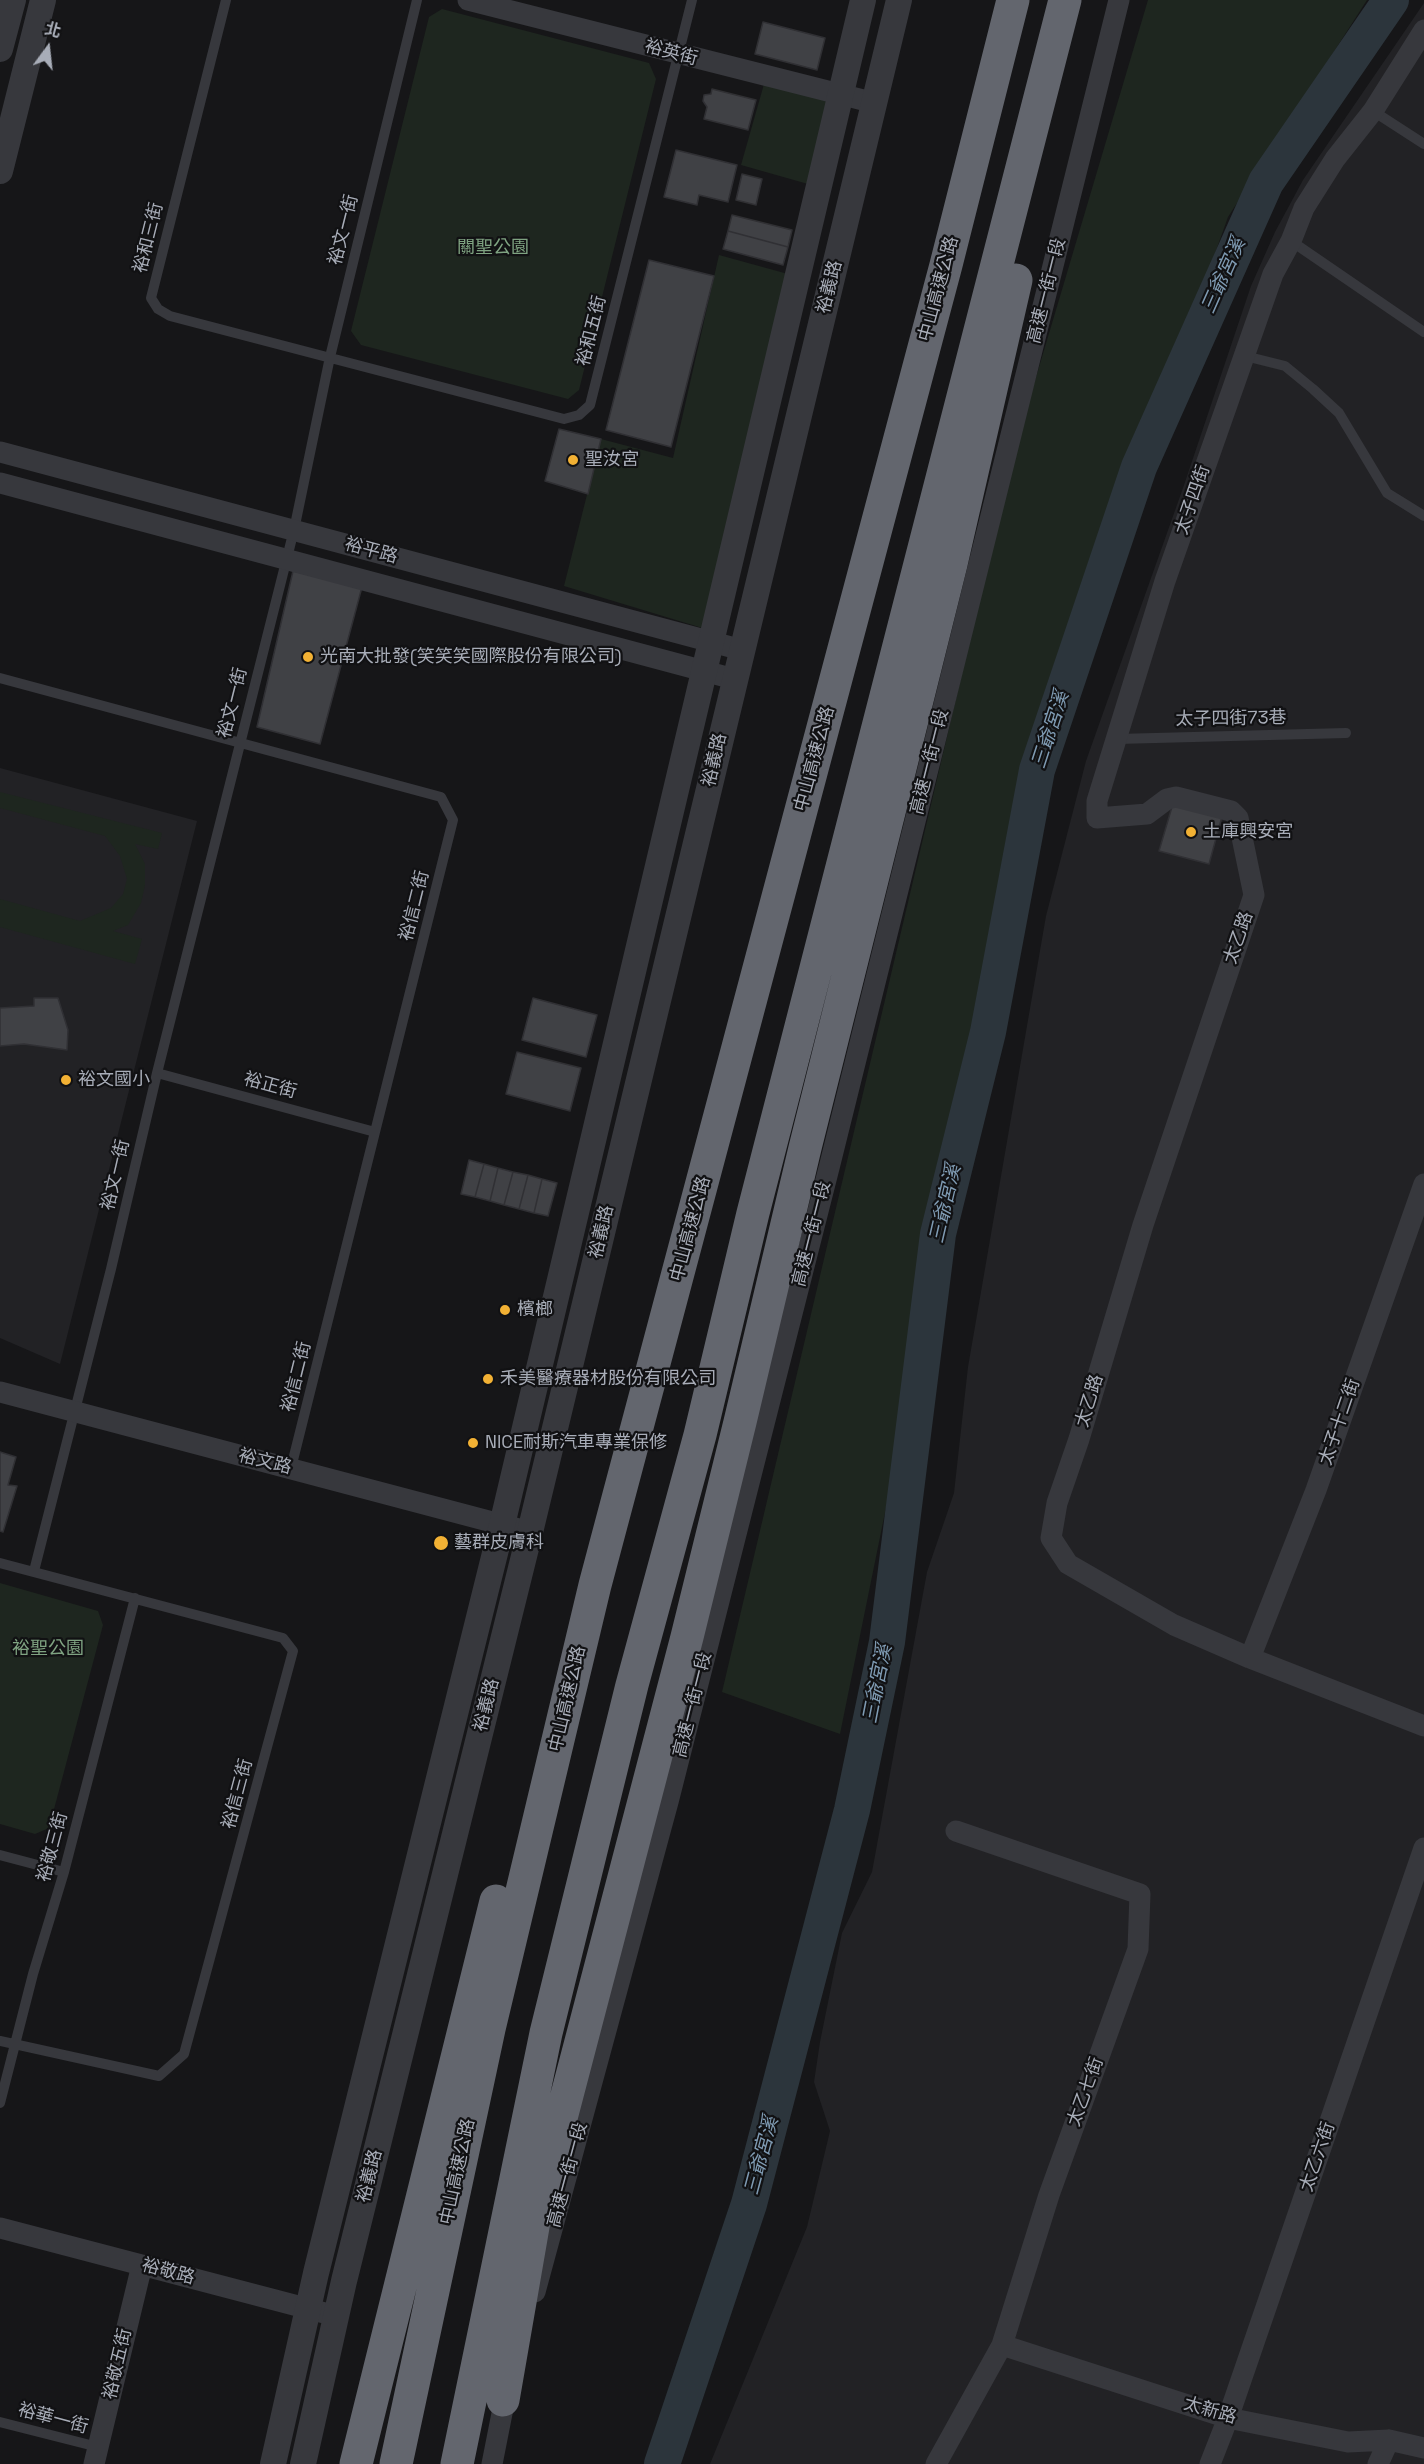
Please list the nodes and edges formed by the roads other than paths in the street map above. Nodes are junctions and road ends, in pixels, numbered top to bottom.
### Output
1 (13, 0) edge
2 (44, 0) edge
3 (226, 0) edge
4 (417, 0) edge
5 (468, 0) edge
6 (692, 0) edge
7 (863, 0) edge
8 (899, 0) edge
9 (1013, 0) edge
10 (1065, 0) edge
11 (1076, 0) edge
12 (1119, 0) edge
13 (1424, 30) edge
14 (0, 50) edge
15 (679, 55) junction
16 (840, 95) junction
17 (874, 103) junction
18 (1373, 111) junction
19 (1424, 144) edge
20 (0, 171) edge
21 (1291, 241) junction
22 (1424, 332) edge
23 (1245, 356) junction
24 (330, 357) junction
25 (0, 452) edge
26 (0, 483) edge
27 (1424, 516) edge
28 (294, 530) junction
29 (285, 561) junction
30 (711, 642) junction
31 (742, 650) junction
32 (704, 671) junction
33 (0, 678) edge
34 (734, 679) junction
35 (1346, 733) dead end
36 (1117, 739) junction
37 (241, 742) junction
38 (1247, 861) joint
39 (157, 1073) junction
40 (375, 1132) junction
41 (1424, 1184) edge
42 (0, 1392) edge
43 (74, 1412) junction
44 (291, 1468) junction
45 (502, 1525) junction
46 (530, 1532) junction
47 (0, 1563) edge
48 (34, 1571) junction
49 (595, 1585) junction
50 (135, 1598) junction
51 (1250, 1658) junction
52 (1424, 1726) edge
53 (956, 1831) dead end
54 (1424, 1848) edge
55 (0, 1855) edge
56 (64, 1872) junction
57 (0, 2041) edge
58 (16, 2045) junction
59 (0, 2103) edge
60 (534, 2221) junction
61 (0, 2228) edge
62 (142, 2265) junction
63 (308, 2309) junction
64 (336, 2316) junction
65 (1002, 2345) junction
66 (503, 2400) junction
67 (1228, 2418) junction
68 (0, 2422) edge
69 (1389, 2440) junction
70 (1424, 2448) edge
71 (96, 2456) edge
72 (273, 2464) edge
73 (303, 2464) edge
74 (356, 2464) edge
75 (396, 2464) edge
76 (457, 2464) edge
77 (477, 2464) edge
78 (492, 2464) edge
79 (936, 2464) edge
80 (1210, 2464) edge
81 (1378, 2464) edge

1 - 14 street
2 - 20 street
3 - 24 lane, 裕和三街
4 - 24 lane, 裕文一街
5 - 15 street, 裕英街
6 - 15 lane, 裕和五街
7 - 16 street, 裕義路
8 - 17 street, 裕義路
9 - 49 highway, 中山高速公路
10 - 76 highway
11 - 60 highway
12 - 66 street, 高速一街一段
13 - 18 street, 太子四街
15 - 16 street, 裕英街
15 - 24 lane, 裕和五街
16 - 17 street, 裕英街
16 - 30 street, 裕義路
17 - 31 street, 裕義路
18 - 19 lane
18 - 21 street, 太子四街
21 - 22 lane
21 - 23 street, 太子四街
23 - 27 lane
23 - 36 street, 太子四街
24 - 28 lane, 裕文一街
25 - 28 street, 裕平路
26 - 29 street, 裕平路
28 - 29 lane, 裕文一街
28 - 30 street, 裕平路
29 - 32 street, 裕平路
29 - 37 lane, 裕文一街
30 - 31 street, 裕平路
30 - 32 street, 裕義路
31 - 34 street, 裕義路
32 - 34 street, 裕平路
32 - 45 street, 裕義路
33 - 37 lane, 裕信二街
34 - 46 street, 裕義路
35 - 36 lane, 太子四街73巷
36 - 38 street, 太子四街
37 - 39 lane, 裕文一街
37 - 40 lane, 裕信二街
38 - 51 street, 太乙路
39 - 40 lane, 裕正街
39 - 43 lane, 裕文一街
40 - 44 lane, 裕信二街
41 - 51 street, 太子十二街
42 - 43 street, 裕文路
43 - 44 street, 裕文路
43 - 48 lane, 裕文一街
44 - 45 street, 裕文路
45 - 46 street, 裕文路
45 - 63 street, 裕義路
46 - 64 street, 裕義路
47 - 48 lane, 裕信三街
48 - 50 lane, 裕信三街
49 - 74 highway
49 - 75 highway, 中山高速公路
50 - 56 lane, 裕敬三街
50 - 58 lane, 裕信三街
51 - 52 street, 太乙路
53 - 65 street, 太乙七街
54 - 67 street, 太乙六街
55 - 56 lane
56 - 58 lane, 裕敬三街
57 - 58 lane, 裕信三街
58 - 59 lane, 裕敬三街
60 - 66 highway
60 - 77 highway
61 - 62 street, 裕敬路
62 - 63 street, 裕敬路
62 - 71 street, 裕敬五街
63 - 64 street, 裕敬路
63 - 72 street, 裕義路
64 - 73 street, 裕義路
65 - 67 street, 太新路
65 - 79 street, 太乙七街
66 - 78 street, 高速一街一段
67 - 69 street, 太新路
67 - 80 street, 太乙六街
68 - 71 lane, 裕華一街
69 - 70 street, 太新路
69 - 81 street

